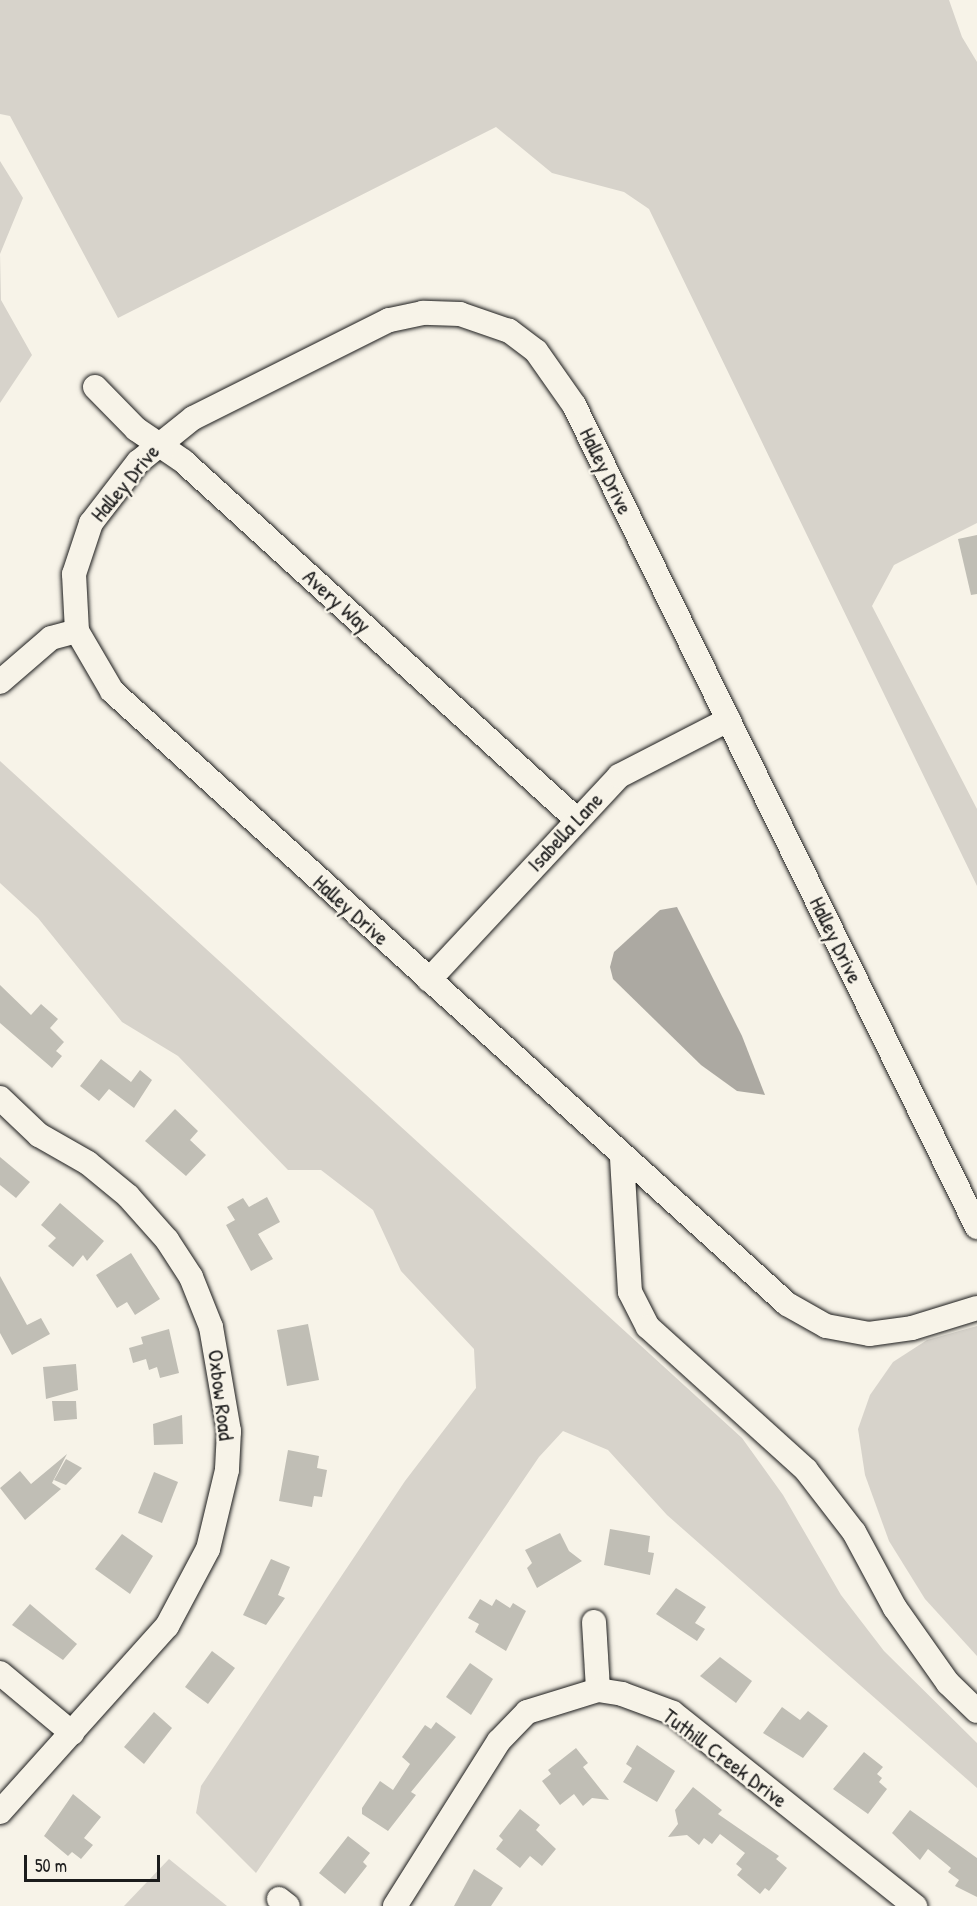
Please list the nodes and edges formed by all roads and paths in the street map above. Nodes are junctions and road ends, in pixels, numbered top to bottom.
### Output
1 (95, 387) dead end
2 (156, 443) junction
3 (77, 631) junction
4 (0, 682) edge
5 (728, 720) junction
6 (576, 819) junction
7 (429, 981) junction
8 (0, 1098) edge
9 (622, 1158) junction
10 (977, 1227) edge
11 (977, 1308) edge
12 (594, 1622) dead end
13 (0, 1673) edge
14 (598, 1690) junction
15 (977, 1711) edge
16 (72, 1733) junction
17 (0, 1812) edge
18 (395, 1906) edge
19 (915, 1906) edge

1 - 2 street, Avery Way
2 - 3 street, Halley Drive
2 - 5 street, Halley Drive
2 - 6 street, Avery Way
3 - 4 street
3 - 7 street, Halley Drive
5 - 6 street, Isabella Lane
5 - 10 street, Halley Drive
6 - 7 street, Isabella Lane
7 - 9 street, Halley Drive
8 - 16 street, Oxbow Road
9 - 11 street, Halley Drive
9 - 15 street
12 - 14 street
13 - 16 street
14 - 18 street, Tuthill Creek Drive
14 - 19 street, Tuthill Creek Drive
16 - 17 street, Oxbow Road

